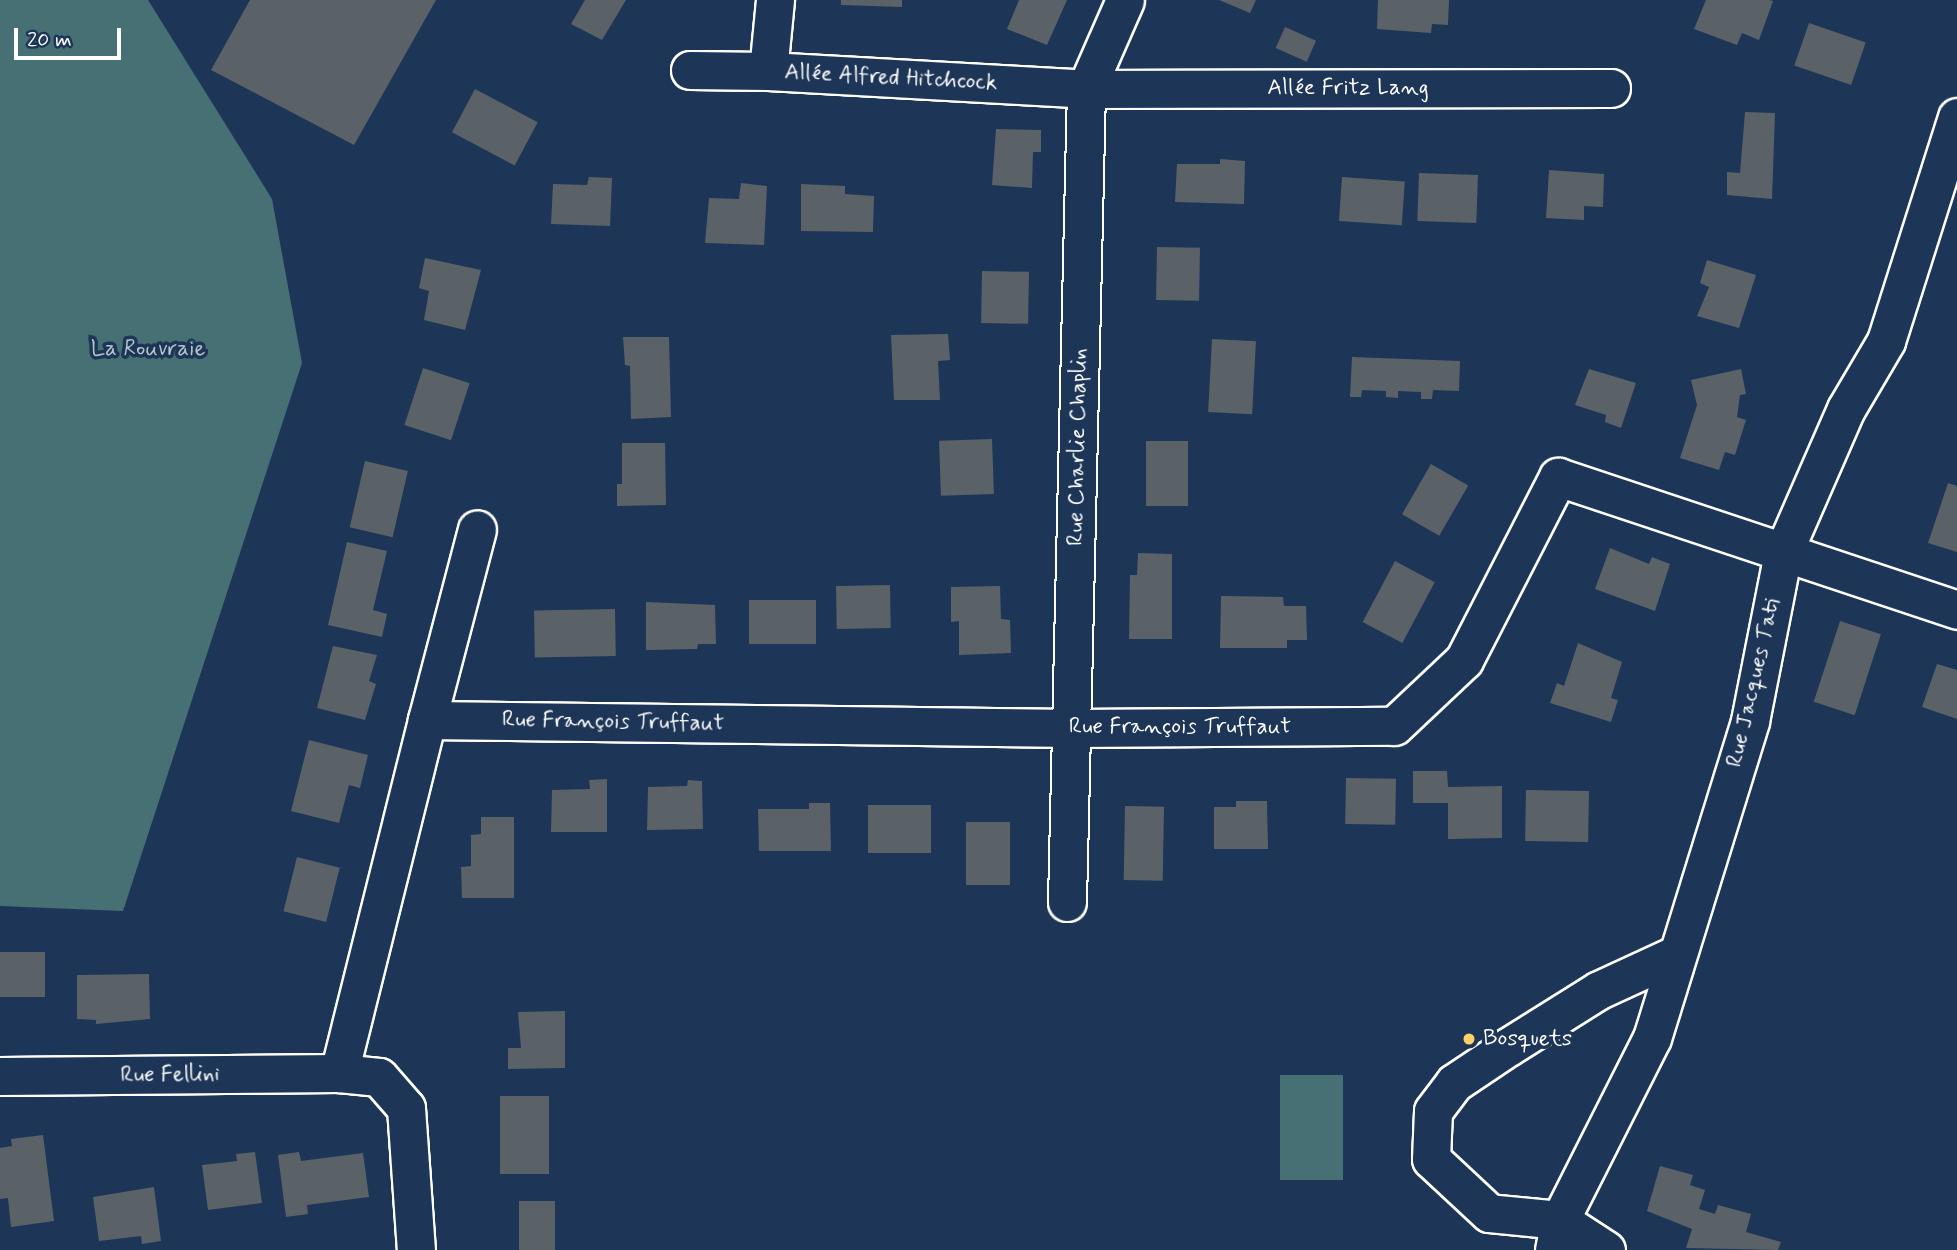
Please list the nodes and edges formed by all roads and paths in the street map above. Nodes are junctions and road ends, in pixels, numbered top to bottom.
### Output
1 (775, 0) edge
2 (1125, 0) edge
3 (690, 70) dead end
4 (768, 71) junction
5 (1611, 88) dead end
6 (1086, 89) junction
7 (1957, 117) edge
8 (477, 529) dead end
9 (1783, 552) junction
10 (1957, 610) edge
11 (427, 720) junction
12 (1072, 728) junction
13 (1067, 902) dead end
14 (1675, 955) junction
15 (339, 1073) junction
16 (0, 1076) edge
17 (1557, 1235) edge
18 (416, 1250) edge
19 (1606, 1250) edge

1 - 4 street, Allée Alfred Hitchcock
2 - 6 street, Rue Charlie Chaplin
3 - 4 street
4 - 6 street, Allée Alfred Hitchcock
5 - 6 street, Allée Fritz Lang
6 - 12 street, Rue Charlie Chaplin
7 - 9 street, Rue Jacques Tati
8 - 11 street
9 - 10 street
9 - 12 street, Rue François Truffaut
9 - 14 street, Rue Jacques Tati
11 - 12 street, Rue François Truffaut
11 - 15 street
12 - 13 street, Rue Charlie Chaplin
14 - 17 street, Rue Jacques Tati
14 - 17 street
15 - 16 street, Rue Fellini
15 - 18 street, Rue Fellini
17 - 19 street

